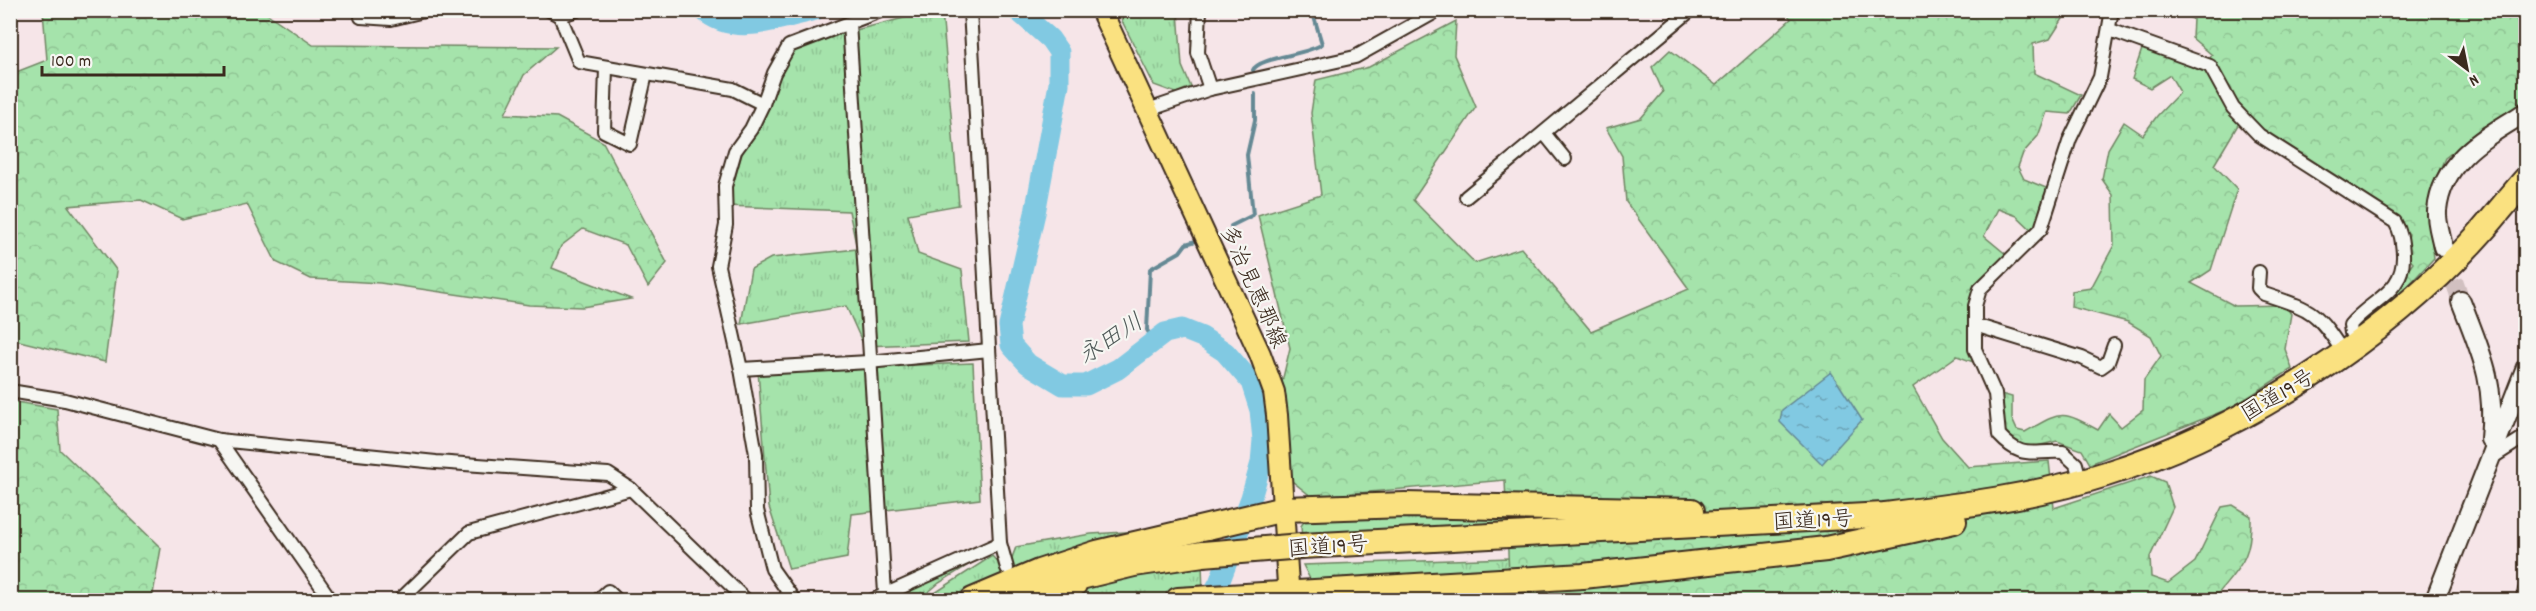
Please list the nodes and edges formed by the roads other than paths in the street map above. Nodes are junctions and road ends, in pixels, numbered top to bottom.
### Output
1 (363, 10) edge
2 (428, 10) edge
3 (577, 10) edge
4 (883, 10) edge
5 (970, 10) edge
6 (1101, 10) edge
7 (1200, 10) edge
8 (1439, 10) edge
9 (1691, 10) edge
10 (2112, 10) edge
11 (555, 13) edge
12 (849, 24) junction
13 (2110, 30) junction
14 (606, 68) junction
15 (646, 74) junction
16 (1210, 89) junction
17 (763, 104) junction
18 (1148, 110) junction
19 (2526, 112) edge
20 (1544, 133) junction
21 (1565, 159) dead end
22 (2526, 178) edge
23 (2526, 196) edge
24 (1466, 197) dead end
25 (2443, 247) tunnel mouth
26 (2259, 272) dead end
27 (2461, 302) tunnel mouth
28 (1975, 325) junction
29 (2347, 343) junction
30 (2114, 345) dead end
31 (989, 350) junction
32 (869, 362) junction
33 (741, 369) junction
34 (2524, 371) edge
35 (2489, 375) junction
36 (10, 391) edge
37 (2526, 436) edge
38 (219, 440) junction
39 (2490, 459) junction
40 (2082, 484) junction
41 (631, 489) junction
42 (2008, 498) junction
43 (1284, 509) junction
44 (1983, 510) junction
45 (1000, 543) junction
46 (1302, 550) junction
47 (1203, 557) junction
48 (1007, 568) dead end
49 (885, 593) junction
50 (1289, 597) edge
51 (331, 600) edge
52 (400, 600) edge
53 (598, 600) edge
54 (617, 600) edge
55 (746, 600) edge
56 (794, 600) edge
57 (873, 600) edge
58 (973, 600) edge
59 (1003, 600) edge
60 (1020, 600) edge
61 (1178, 600) edge
62 (2435, 600) edge

1 - 2 street
3 - 11 street
4 - 12 street
5 - 31 street
6 - 18 main road, 多治見恵那線
7 - 16 street
8 - 16 street
9 - 20 street
10 - 13 street
11 - 14 street
12 - 17 street
12 - 32 street
13 - 28 street
13 - 29 street
14 - 15 street
14 - 15 street
15 - 17 street
16 - 18 street
17 - 33 street
18 - 43 main road, 多治見恵那線
19 - 25 street
20 - 21 street
20 - 24 street
22 - 29 highway, 国道19号
23 - 40 highway, 国道19号
26 - 29 street
27 - 35 street
28 - 30 street
28 - 40 street
29 - 40 highway, 国道19号
31 - 32 street
31 - 45 street
32 - 33 street
32 - 49 street
33 - 56 street
34 - 35 street
34 - 39 street
35 - 39 street
36 - 38 street
37 - 39 street
38 - 41 street
38 - 51 street
39 - 62 street
40 - 42 highway, 国道19号
40 - 44 highway, 国道19号
41 - 52 street
41 - 55 street
42 - 43 highway
42 - 46 highway, 国道19号
43 - 50 main road, 多治見恵那線
43 - 58 highway
44 - 46 highway, 国道19号
44 - 50 highway
45 - 48 street
45 - 49 street
46 - 47 highway, 国道19号, bridge
47 - 59 highway, 国道19号
47 - 60 highway, 国道19号
49 - 57 street
50 - 61 highway
53 - 54 street

